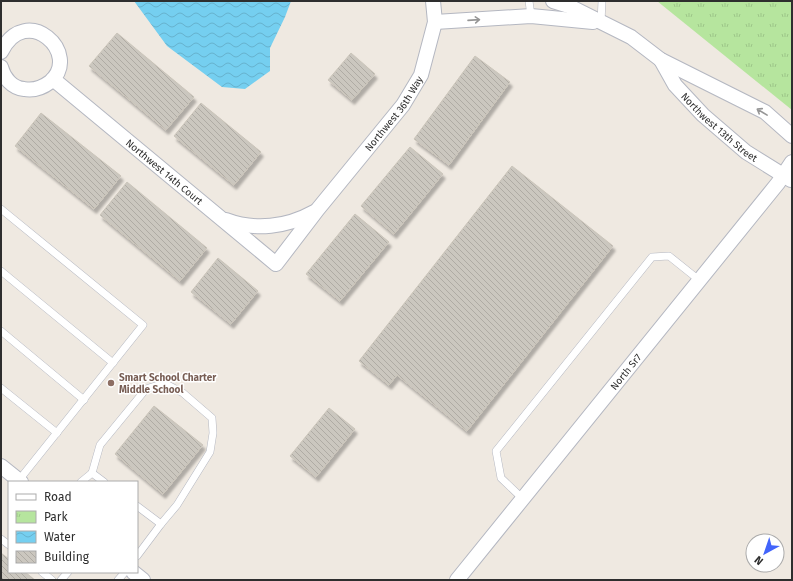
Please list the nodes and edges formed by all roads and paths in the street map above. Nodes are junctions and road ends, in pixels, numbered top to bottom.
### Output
1 (433, 1) edge
2 (529, 1) edge
3 (553, 1) edge
4 (602, 1) edge
5 (531, 16) junction
6 (435, 22) junction
7 (601, 23) junction
8 (3, 44) edge
9 (662, 60) junction
10 (1, 67) edge
11 (53, 79) junction
12 (792, 136) edge
13 (792, 162) edge
14 (788, 178) edge
15 (1, 209) edge
16 (318, 210) junction
17 (218, 216) junction
18 (276, 264) joint
19 (1, 271) edge
20 (699, 280) junction
21 (1, 331) edge
22 (113, 363) junction
23 (1, 388) edge
24 (84, 400) junction
25 (57, 433) junction
26 (1, 466) edge
27 (92, 473) junction
28 (20, 481) edge
29 (82, 481) edge
30 (103, 481) edge
31 (523, 499) junction
32 (138, 507) edge
33 (161, 524) junction
34 (138, 555) edge
35 (43, 573) edge
36 (134, 573) edge
37 (52, 580) edge
38 (143, 580) edge
39 (457, 580) edge

1 - 6 street, Northwest 36th Way
2 - 5 lane
3 - 7 street, Northwest 13th Street
4 - 7 lane
6 -> 5 street, Northwest 13th Street
5 - 7 street, Northwest 13th Street
6 - 16 street, Northwest 36th Way
7 - 9 street, Northwest 13th Street
8 - 11 street
12 -> 9 street, Northwest 13th Street
9 - 14 street, Northwest 13th Street
10 - 11 street
11 - 17 street, Northwest 14th Court
13 - 14 street, North Sr7
14 - 20 street, North Sr7
15 - 22 lane
16 - 17 street, Northwest 36th Way
16 - 18 street, Northwest 36th Way
17 - 18 street, Northwest 14th Court
19 - 22 lane
20 - 31 street, North Sr7
20 - 31 lane
21 - 24 lane
22 - 24 lane
23 - 25 lane
24 - 25 lane
25 - 28 lane
26 - 28 street
27 - 29 lane
27 - 30 lane
27 - 33 lane
31 - 39 street, North Sr7
32 - 33 lane
33 - 34 lane
35 - 37 lane
36 - 38 street

